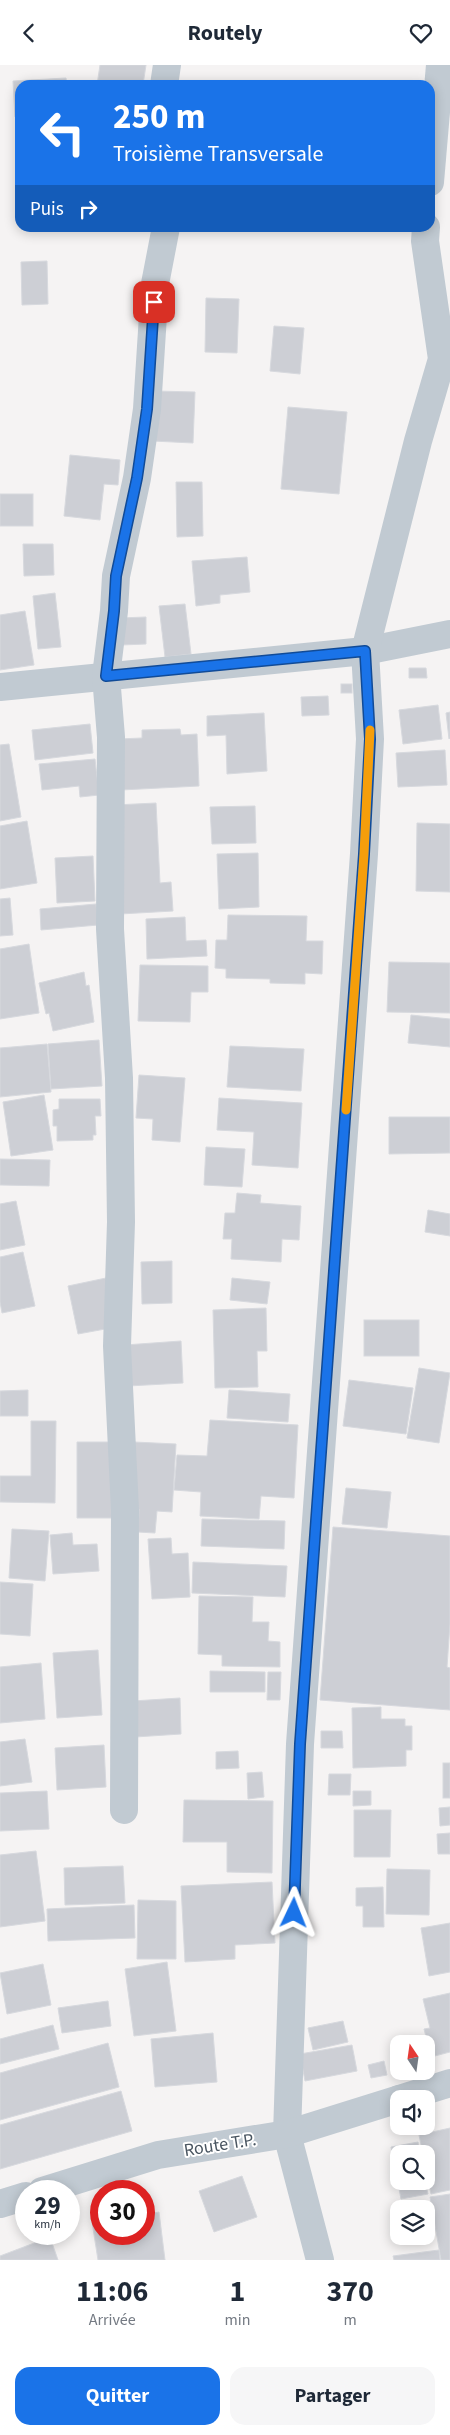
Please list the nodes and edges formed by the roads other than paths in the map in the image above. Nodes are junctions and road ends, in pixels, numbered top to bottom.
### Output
1 (167, 65) edge
2 (440, 65) edge
3 (165, 80) edge
4 (435, 124) edge
5 (165, 232) edge
6 (426, 232) edge
7 (450, 634) edge
8 (365, 651) junction
9 (106, 676) junction
10 (0, 687) edge
11 (124, 1810) dead end
12 (450, 2083) edge
13 (428, 2090) edge
14 (390, 2102) edge
15 (287, 2134) junction
16 (77, 2180) edge
17 (15, 2199) edge
18 (0, 2204) edge
19 (320, 2260) edge

1 - 3 street
2 - 4 street
5 - 9 street
6 - 8 street
7 - 8 street
8 - 9 street
8 - 15 street
9 - 10 street
9 - 11 street
12 - 13 street, Route T.P.
14 - 15 street, Route T.P.
15 - 16 street, Route T.P.
15 - 19 street
17 - 18 street

